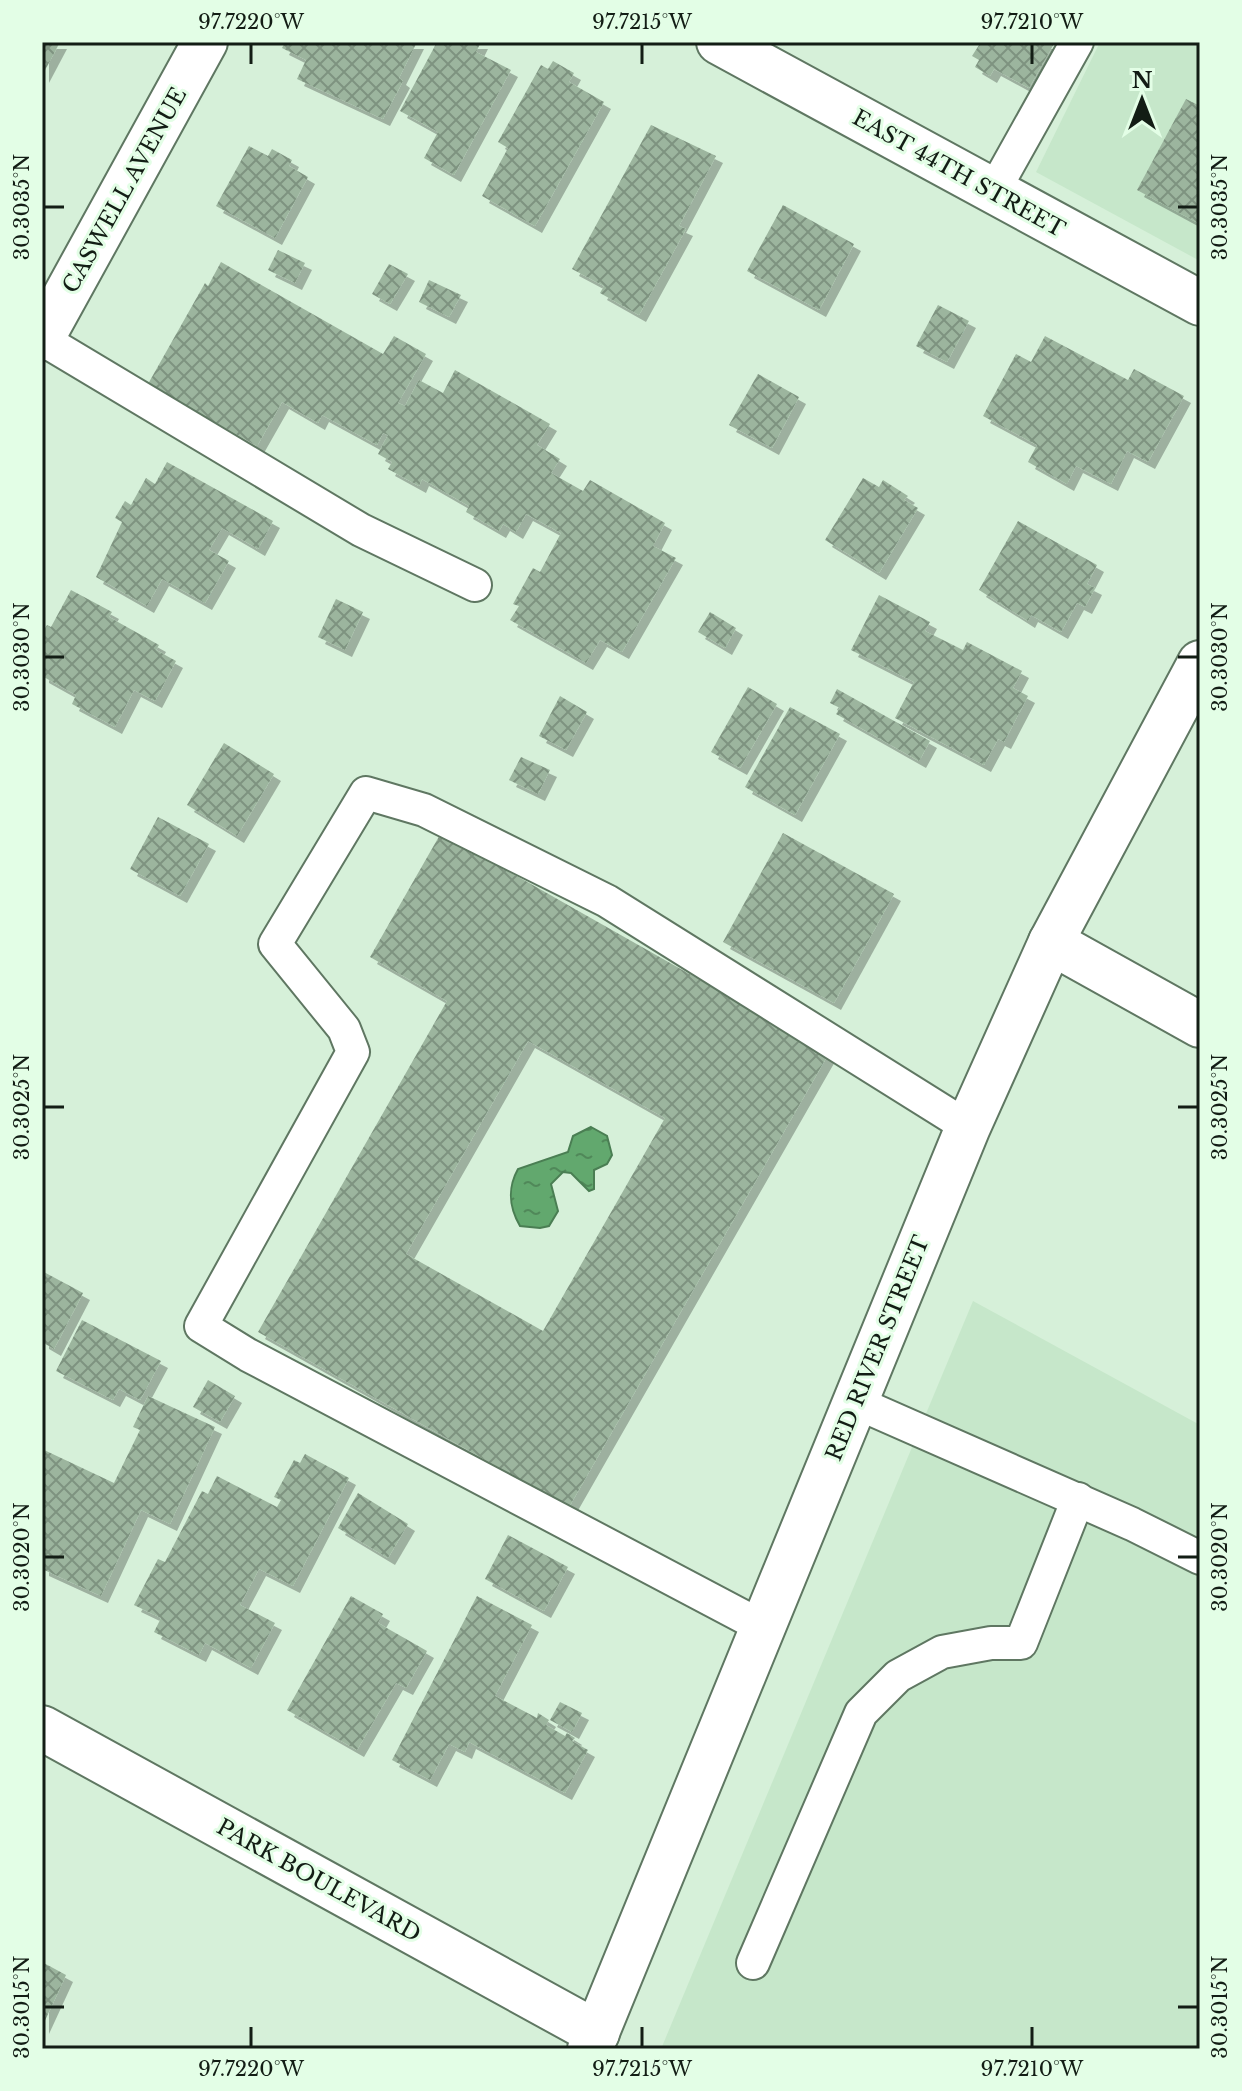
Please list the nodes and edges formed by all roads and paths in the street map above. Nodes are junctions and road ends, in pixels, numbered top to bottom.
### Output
1 (205, 42) edge
2 (719, 42) edge
3 (1077, 42) edge
4 (993, 192) junction
5 (1200, 303) edge
6 (42, 338) edge
7 (475, 585) dead end
8 (1200, 663) edge
9 (1051, 942) junction
10 (1200, 1025) edge
11 (968, 1127) junction
12 (855, 1402) junction
13 (1078, 1499) junction
14 (1200, 1558) edge
15 (763, 1627) junction
16 (42, 1728) edge
17 (753, 1963) dead end
18 (593, 2041) edge

1 - 6 street, CASWELL AVENUE
2 - 4 street, EAST 44TH STREET
3 - 4 lane
4 - 5 street, EAST 44TH STREET
6 - 7 lane
8 - 9 street, RED RIVER STREET
9 - 10 street
9 - 11 street, RED RIVER STREET
11 - 12 street, RED RIVER STREET
11 - 15 lane
12 - 13 lane
12 - 15 street, RED RIVER STREET
13 - 14 lane
13 - 17 lane
15 - 18 street, RED RIVER STREET
16 - 18 street, PARK BOULEVARD

